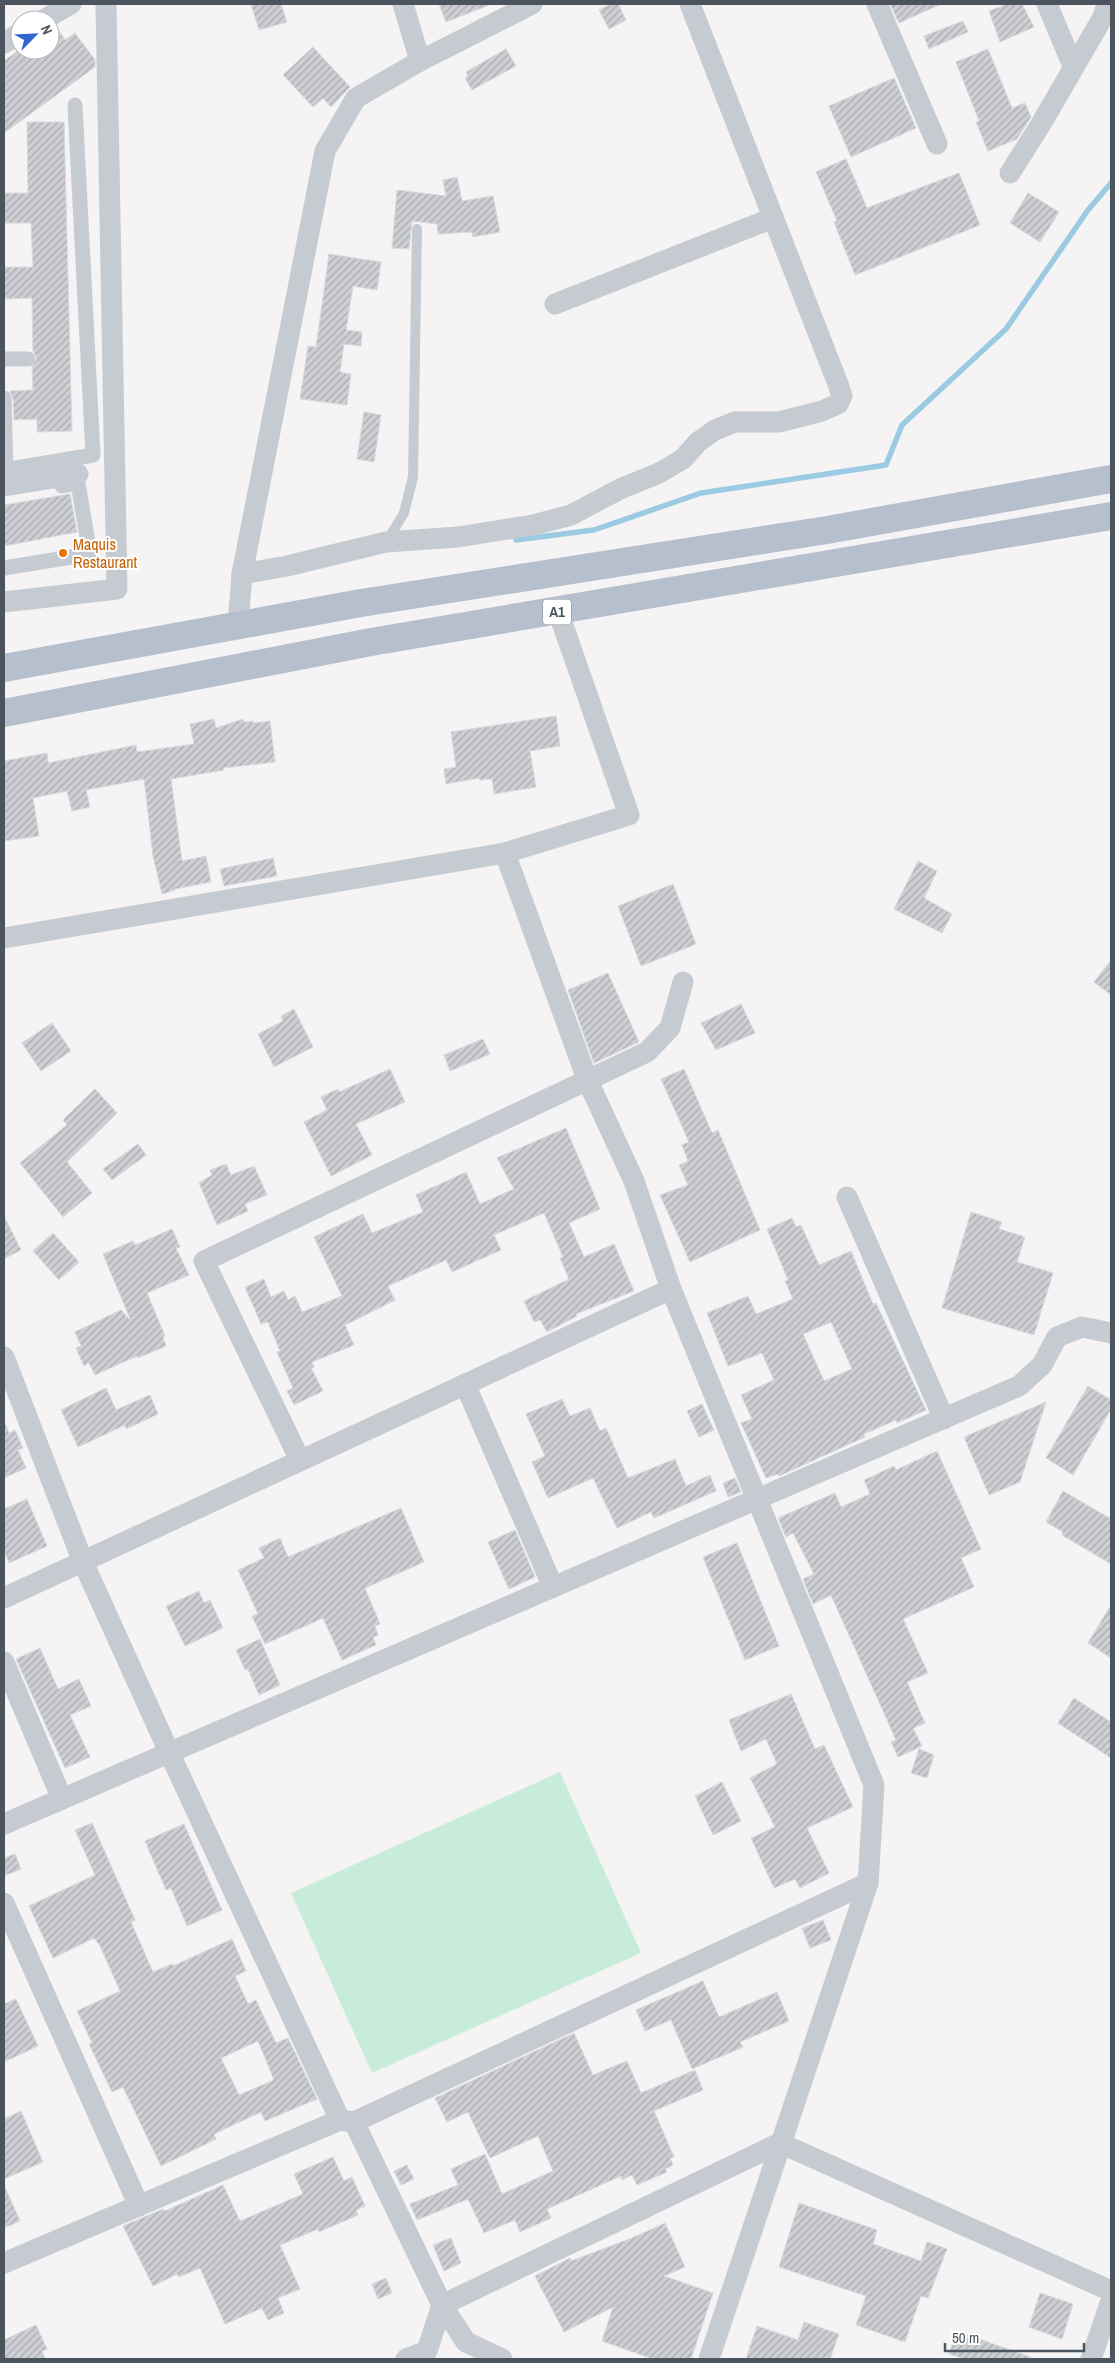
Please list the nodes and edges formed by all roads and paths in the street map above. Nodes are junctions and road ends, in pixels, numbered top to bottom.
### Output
1 (106, 4) edge
2 (403, 4) edge
3 (532, 4) edge
4 (690, 4) edge
5 (877, 4) edge
6 (1047, 4) edge
7 (1107, 4) edge
8 (420, 62) junction
9 (1073, 66) junction
10 (75, 105) dead end
11 (938, 144) dead end
12 (1010, 173) dead end
13 (773, 218) junction
14 (417, 229) dead end
15 (554, 304) dead end
16 (4, 359) edge
17 (28, 359) dead end
18 (4, 398) edge
19 (78, 474) dead end
20 (4, 476) edge
21 (1111, 479) edge
22 (4, 496) edge
23 (1111, 516) edge
24 (386, 542) junction
25 (4, 568) edge
26 (242, 574) junction
27 (4, 602) edge
28 (558, 612) junction
29 (238, 625) junction
30 (4, 668) edge
31 (4, 713) edge
32 (505, 853) junction
33 (4, 938) edge
34 (682, 982) dead end
35 (587, 1079) junction
36 (847, 1198) dead end
37 (671, 1289) junction
38 (1111, 1333) edge
39 (4, 1357) edge
40 (466, 1384) junction
41 (944, 1419) junction
42 (300, 1460) junction
43 (757, 1499) junction
44 (83, 1562) junction
45 (553, 1587) junction
46 (4, 1598) edge
47 (4, 1662) edge
48 (169, 1752) junction
49 (62, 1799) junction
50 (4, 1824) edge
51 (868, 1883) junction
52 (4, 1903) edge
53 (347, 2121) junction
54 (780, 2143) junction
55 (139, 2206) junction
56 (4, 2263) edge
57 (1111, 2291) edge
58 (1111, 2301) edge
59 (442, 2305) junction
60 (406, 2359) edge
61 (502, 2359) edge
62 (709, 2359) edge
63 (1091, 2359) edge

1 - 27 street
2 - 8 street
3 - 8 street
4 - 13 street
5 - 11 street
6 - 9 street
7 - 9 street
8 - 26 street
9 - 12 street
10 - 20 street
13 - 15 street
13 - 24 street
14 - 24 lane
16 - 17 street
18 - 20 street
19 - 20 street
21 - 29 main road
22 - 25 street
23 - 28 main road, A1
24 - 26 street
26 - 29 street
28 - 31 main road, A1
28 - 32 street
29 - 30 main road
32 - 33 street
32 - 35 street
34 - 35 street
35 - 37 street
35 - 42 street
36 - 41 street
37 - 40 street
37 - 43 street
38 - 41 street
39 - 44 street
40 - 42 street
40 - 45 street
41 - 43 street
42 - 44 street
43 - 45 street
43 - 51 street
44 - 46 street
44 - 48 street
45 - 48 street
47 - 49 street
48 - 49 street
48 - 53 street
49 - 50 street
51 - 53 street
51 - 54 street
52 - 55 street
53 - 55 street
53 - 59 street
54 - 57 street
54 - 59 street
54 - 62 street
55 - 56 street
58 - 63 street
59 - 60 street
59 - 61 street

